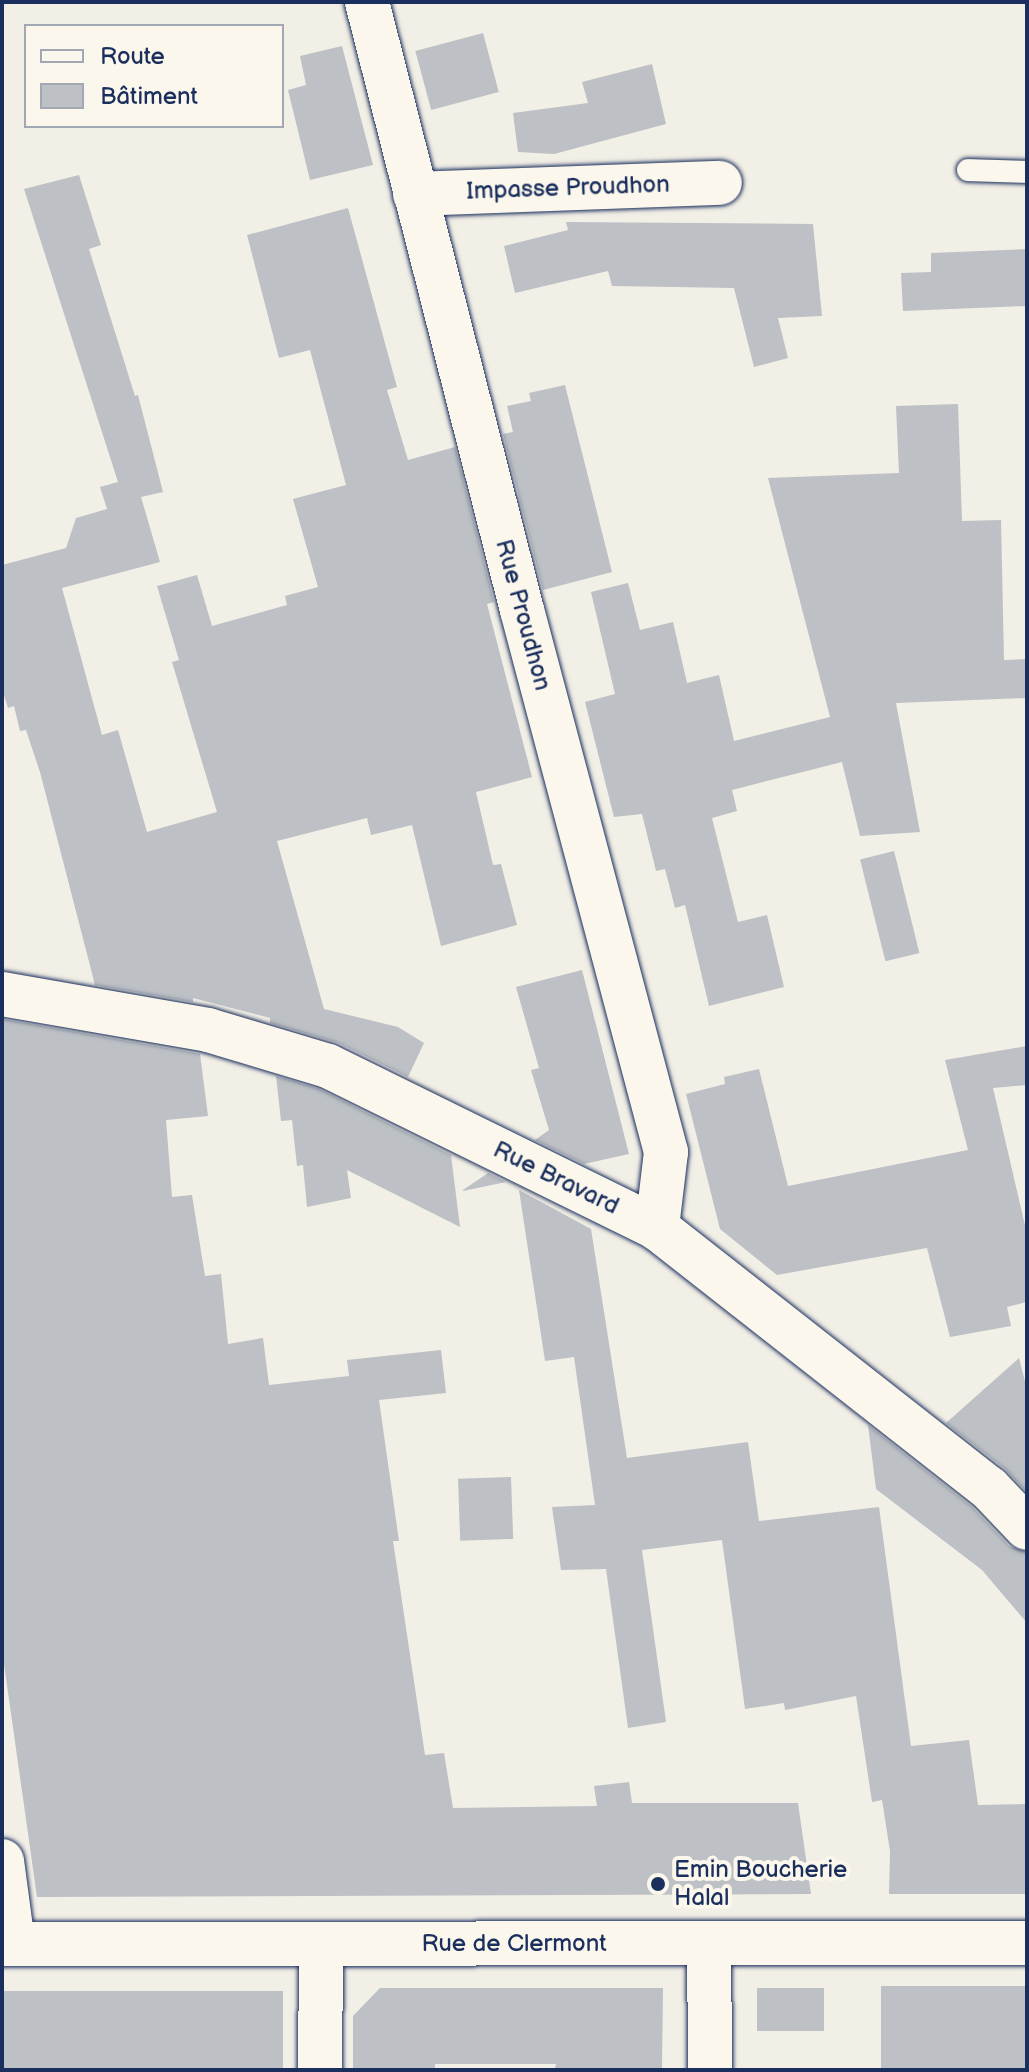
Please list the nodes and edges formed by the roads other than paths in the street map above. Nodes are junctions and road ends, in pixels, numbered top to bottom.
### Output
1 (367, 2) edge
2 (968, 170) dead end
3 (1027, 172) edge
4 (720, 183) dead end
5 (415, 194) junction
6 (2, 994) edge
7 (657, 1228) junction
8 (1027, 1528) edge
9 (2, 1861) edge
10 (8, 1943) edge
11 (709, 1943) junction
12 (1027, 1943) edge
13 (321, 1945) junction
14 (320, 2070) edge
15 (710, 2070) edge

1 - 5 street, Rue Proudhon
2 - 3 lane
4 - 5 street, Impasse Proudhon
5 - 7 street, Rue Proudhon
6 - 7 street, Rue Bravard
7 - 8 street, Rue Bravard
9 - 10 street
10 - 13 street, Rue de Clermont
11 - 12 street, Rue de Clermont
11 - 13 street, Rue de Clermont
11 - 15 street
13 - 14 street

